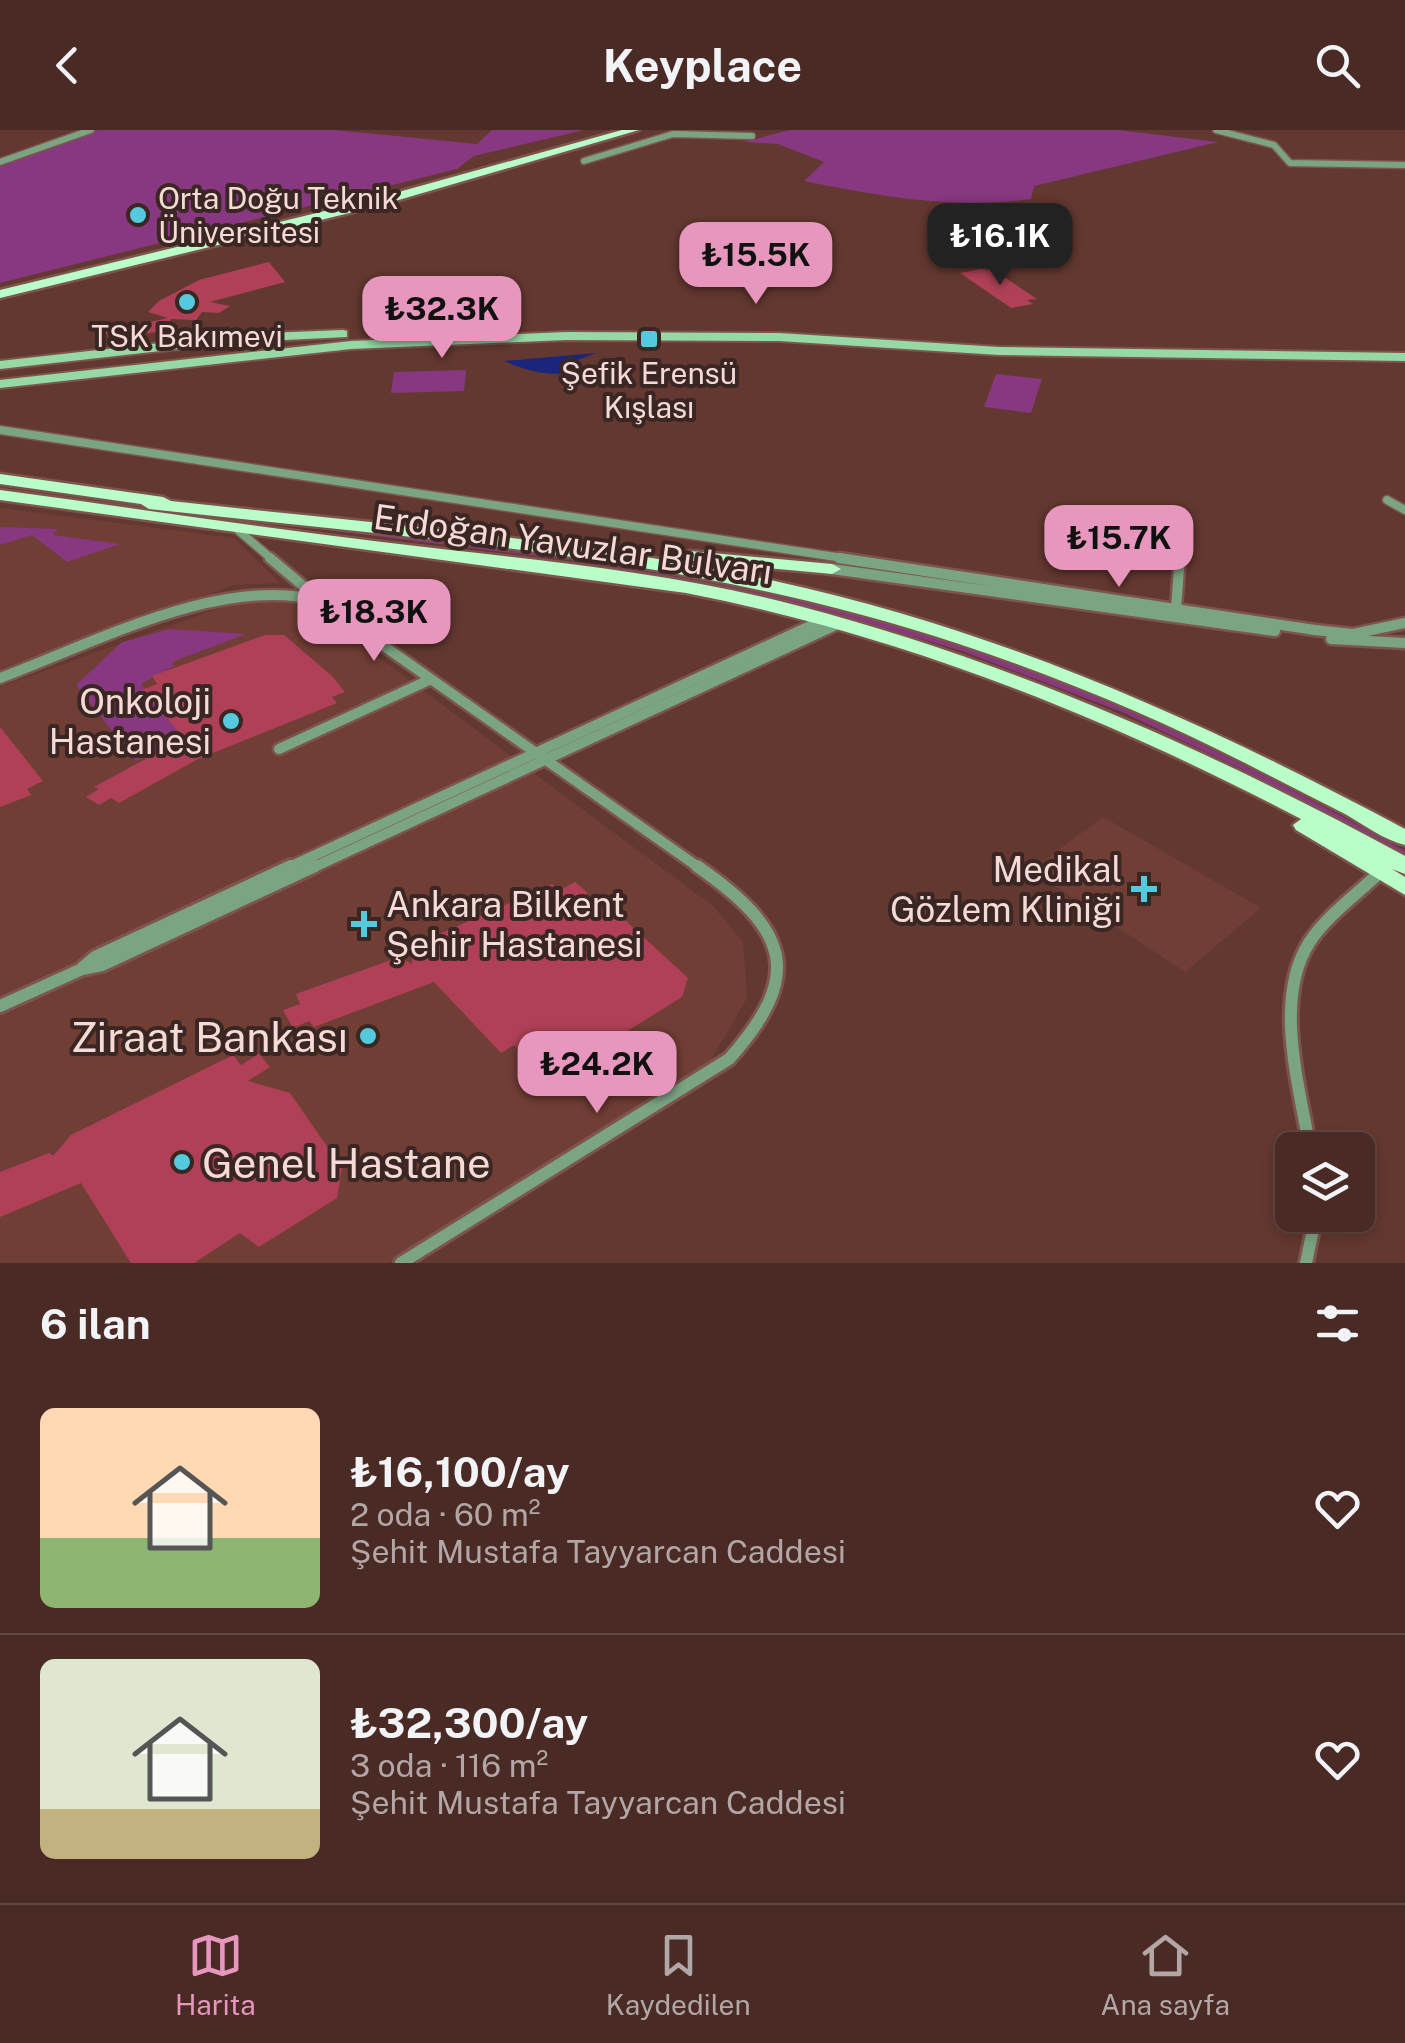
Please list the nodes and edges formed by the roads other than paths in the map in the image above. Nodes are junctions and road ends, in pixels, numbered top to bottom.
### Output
1 (83, 130) edge
2 (91, 130) edge
3 (606, 130) edge
4 (634, 130) edge
5 (1216, 130) edge
6 (752, 136) dead end
7 (584, 161) dead end
8 (0, 162) edge
9 (1405, 165) edge
10 (77, 272) junction
11 (0, 291) edge
12 (620, 330) junction
13 (1405, 357) edge
14 (0, 365) edge
15 (0, 384) edge
16 (0, 430) edge
17 (0, 483) edge
18 (0, 497) edge
19 (1387, 500) dead end
20 (1405, 510) edge
21 (242, 523) junction
22 (467, 537) junction
23 (1179, 568) dead end
24 (832, 569) junction
25 (320, 601) junction
26 (1176, 609) junction
27 (833, 621) junction
28 (1405, 623) edge
29 (1405, 643) edge
30 (0, 678) edge
31 (430, 680) junction
32 (1141, 705) junction
33 (279, 749) dead end
34 (540, 758) junction
35 (1210, 764) junction
36 (1405, 836) edge
37 (1405, 866) edge
38 (1381, 871) junction
39 (1405, 887) edge
40 (0, 1006) edge
41 (1307, 1132) edge
42 (1312, 1232) edge
43 (401, 1263) edge
44 (1306, 1263) edge

1 - 8 street
2 - 8 street
3 - 10 main road
4 - 10 main road
5 - 9 street
6 - 7 street
10 - 11 main road
12 - 13 main road
12 - 14 main road
12 - 15 main road
16 - 26 street
17 - 21 main road, Erdoğan Yavuzlar Bulvarı
17 - 21 main road, Erdoğan Yavuzlar Bulvarı
18 - 21 main road, Erdoğan Yavuzlar Bulvarı
19 - 20 street
21 - 22 main road, Erdoğan Yavuzlar Bulvarı
21 - 25 street
21 - 27 main road, Erdoğan Yavuzlar Bulvarı
22 - 24 main road
22 - 32 main road, Erdoğan Yavuzlar Bulvarı
23 - 26 street
24 - 29 street
24 - 32 main road
25 - 30 street
25 - 31 street
26 - 28 street
27 - 34 street
27 - 35 main road, Erdoğan Yavuzlar Bulvarı
31 - 33 street
31 - 34 street
32 - 36 main road, Erdoğan Yavuzlar Bulvarı
34 - 40 street
34 - 43 street
35 - 37 main road, Erdoğan Yavuzlar Bulvarı
35 - 38 main road
38 - 39 main road
38 - 41 street
42 - 44 street

